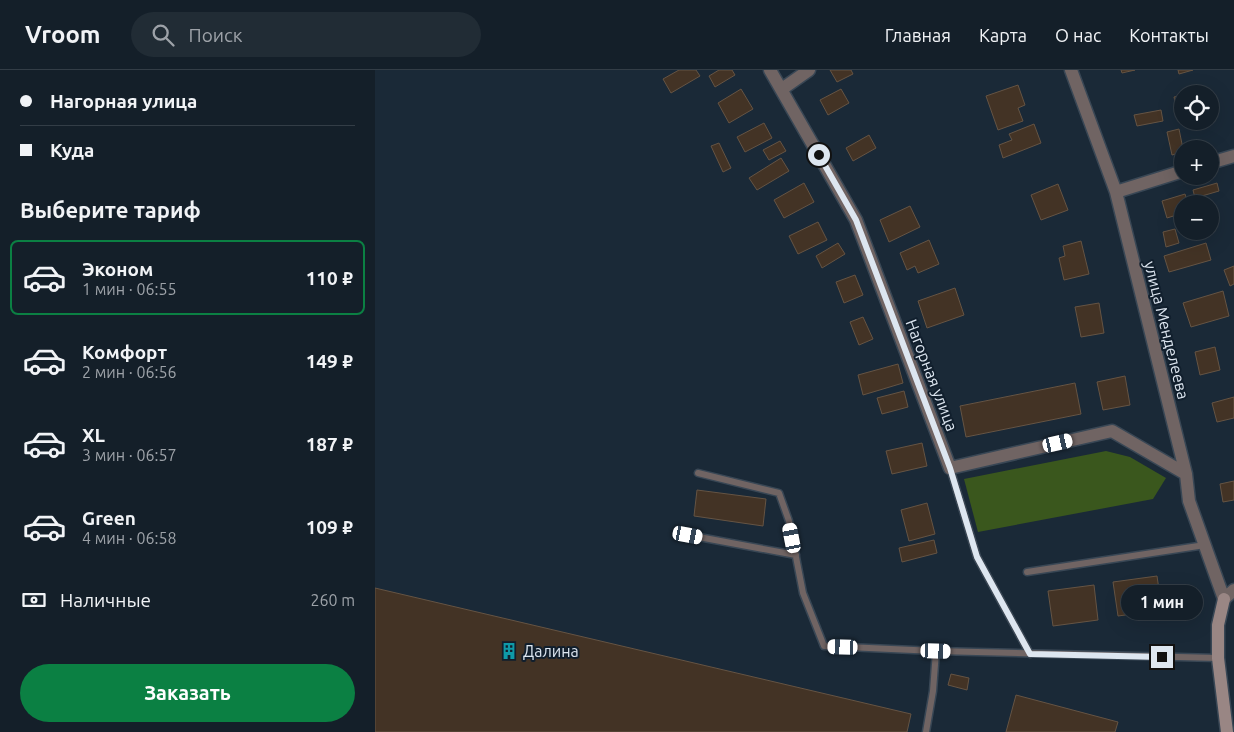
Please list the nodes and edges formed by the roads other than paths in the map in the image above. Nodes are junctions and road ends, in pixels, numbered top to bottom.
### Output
1 (771, 70) edge
2 (809, 70) edge
3 (1071, 70) edge
4 (782, 89) junction
5 (1234, 156) edge
6 (1219, 160) edge
7 (1174, 175) edge
8 (1116, 192) junction
9 (950, 468) junction
10 (698, 473) dead end
11 (1186, 474) junction
12 (688, 535) dead end
13 (1205, 546) junction
14 (796, 555) junction
15 (1027, 572) dead end
16 (1234, 590) edge
17 (1224, 599) junction
18 (936, 651) junction
19 (1030, 654) junction
20 (1218, 658) junction
21 (925, 732) edge
22 (1227, 732) edge

1 - 4 street, Нагорная улица
2 - 4 street
3 - 8 street, улица Менделеева
4 - 9 street, Нагорная улица
5 - 6 street
7 - 8 street
8 - 11 street, улица Менделеева
9 - 11 street
9 - 19 lane
10 - 14 lane
11 - 13 street, улица Менделеева
12 - 14 lane
13 - 15 lane
13 - 17 street, улица Менделеева
14 - 18 lane
16 - 17 street
17 - 20 street
18 - 19 lane
18 - 21 lane
19 - 20 lane
20 - 22 street

